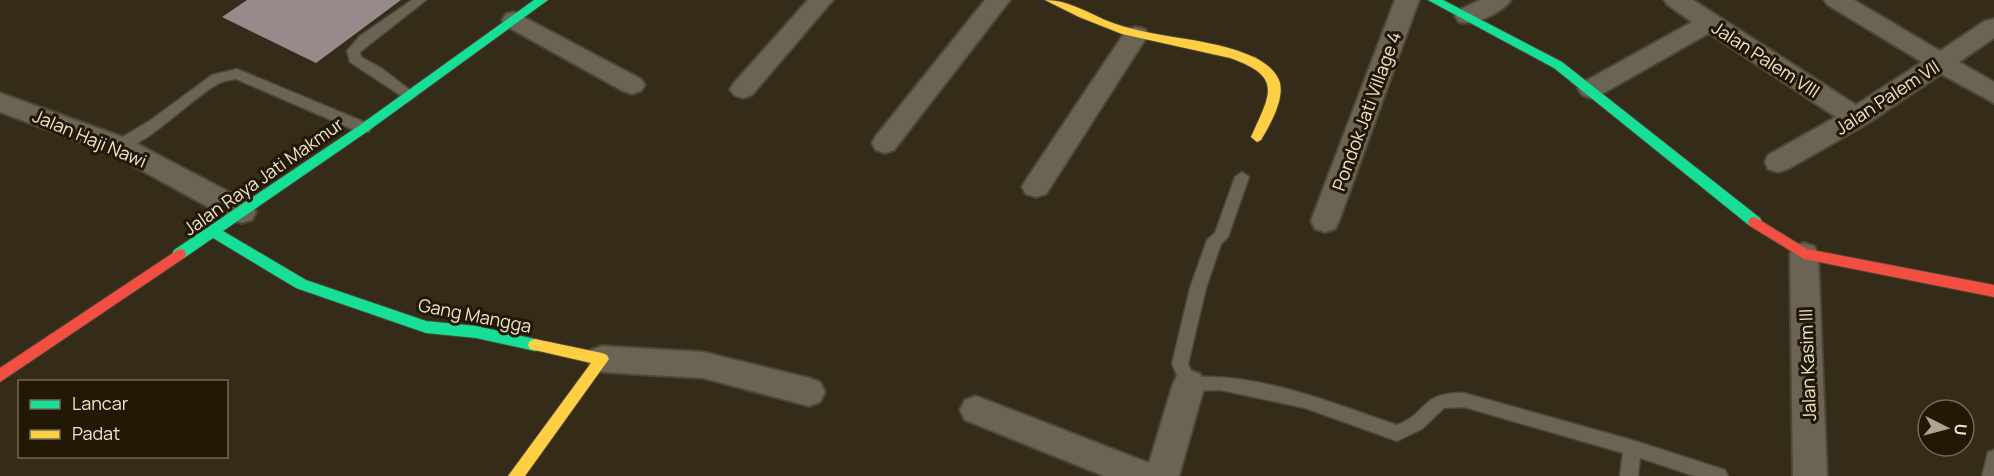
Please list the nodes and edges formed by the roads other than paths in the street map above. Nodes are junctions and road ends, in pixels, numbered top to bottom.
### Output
1 (420, 0) edge
2 (542, 0) edge
3 (821, 0) edge
4 (998, 0) edge
5 (1051, 0) edge
6 (1407, 0) edge
7 (1434, 0) edge
8 (1499, 0) edge
9 (1676, 0) edge
10 (1836, 0) edge
11 (1467, 16) junction
12 (514, 20) junction
13 (1710, 22) junction
14 (1994, 27) edge
15 (1136, 35) junction
16 (1940, 63) junction
17 (632, 85) dead end
18 (1591, 88) junction
19 (742, 89) dead end
20 (1994, 94) edge
21 (409, 96) junction
22 (0, 102) edge
23 (1856, 118) junction
24 (364, 128) junction
25 (1257, 137) dead end
26 (885, 143) dead end
27 (119, 146) junction
28 (1778, 162) dead end
29 (1242, 177) dead end
30 (1036, 187) dead end
31 (242, 212) junction
32 (1325, 221) dead end
33 (214, 232) junction
34 (1804, 254) junction
35 (1994, 291) edge
36 (602, 359) junction
37 (0, 376) edge
38 (1189, 384) junction
39 (809, 392) dead end
40 (976, 410) dead end
41 (1632, 448) junction
42 (1994, 458) edge
43 (516, 476) edge
44 (1143, 476) edge
45 (1162, 476) edge
46 (1629, 476) edge
47 (1719, 476) edge
48 (1810, 476) edge
49 (1991, 476) edge

1 - 21 lane
2 - 12 street, Jalan Raya Jati Makmur
3 - 19 street
4 - 26 street
5 - 15 street
6 - 32 street, Pondok Jati Village 4
7 - 11 street
8 - 11 street
9 - 13 street, Jalan Palem VIII
10 - 16 street
11 - 18 street
12 - 17 street
12 - 21 street, Jalan Raya Jati Makmur
13 - 18 street
13 - 23 street, Jalan Palem VIII
14 - 16 street, Jalan Palem VII
15 - 25 street
15 - 30 street
16 - 20 street
16 - 23 street, Jalan Palem VII
18 - 34 street
21 - 24 street, Jalan Raya Jati Makmur
22 - 27 street, Jalan Haji Nawi
23 - 28 street, Jalan Palem VII
24 - 27 lane
24 - 31 street, Jalan Raya Jati Makmur
27 - 31 street, Jalan Haji Nawi
29 - 38 lane
31 - 33 street, Jalan Raya Jati Makmur
33 - 36 street, Gang Mangga
33 - 37 street, Jalan Raya Jati Makmur
34 - 35 street
34 - 48 street, Jalan Kasim III
36 - 39 street
36 - 43 street
38 - 41 lane
38 - 45 street
40 - 44 street
41 - 46 lane
41 - 47 lane
42 - 49 lane

